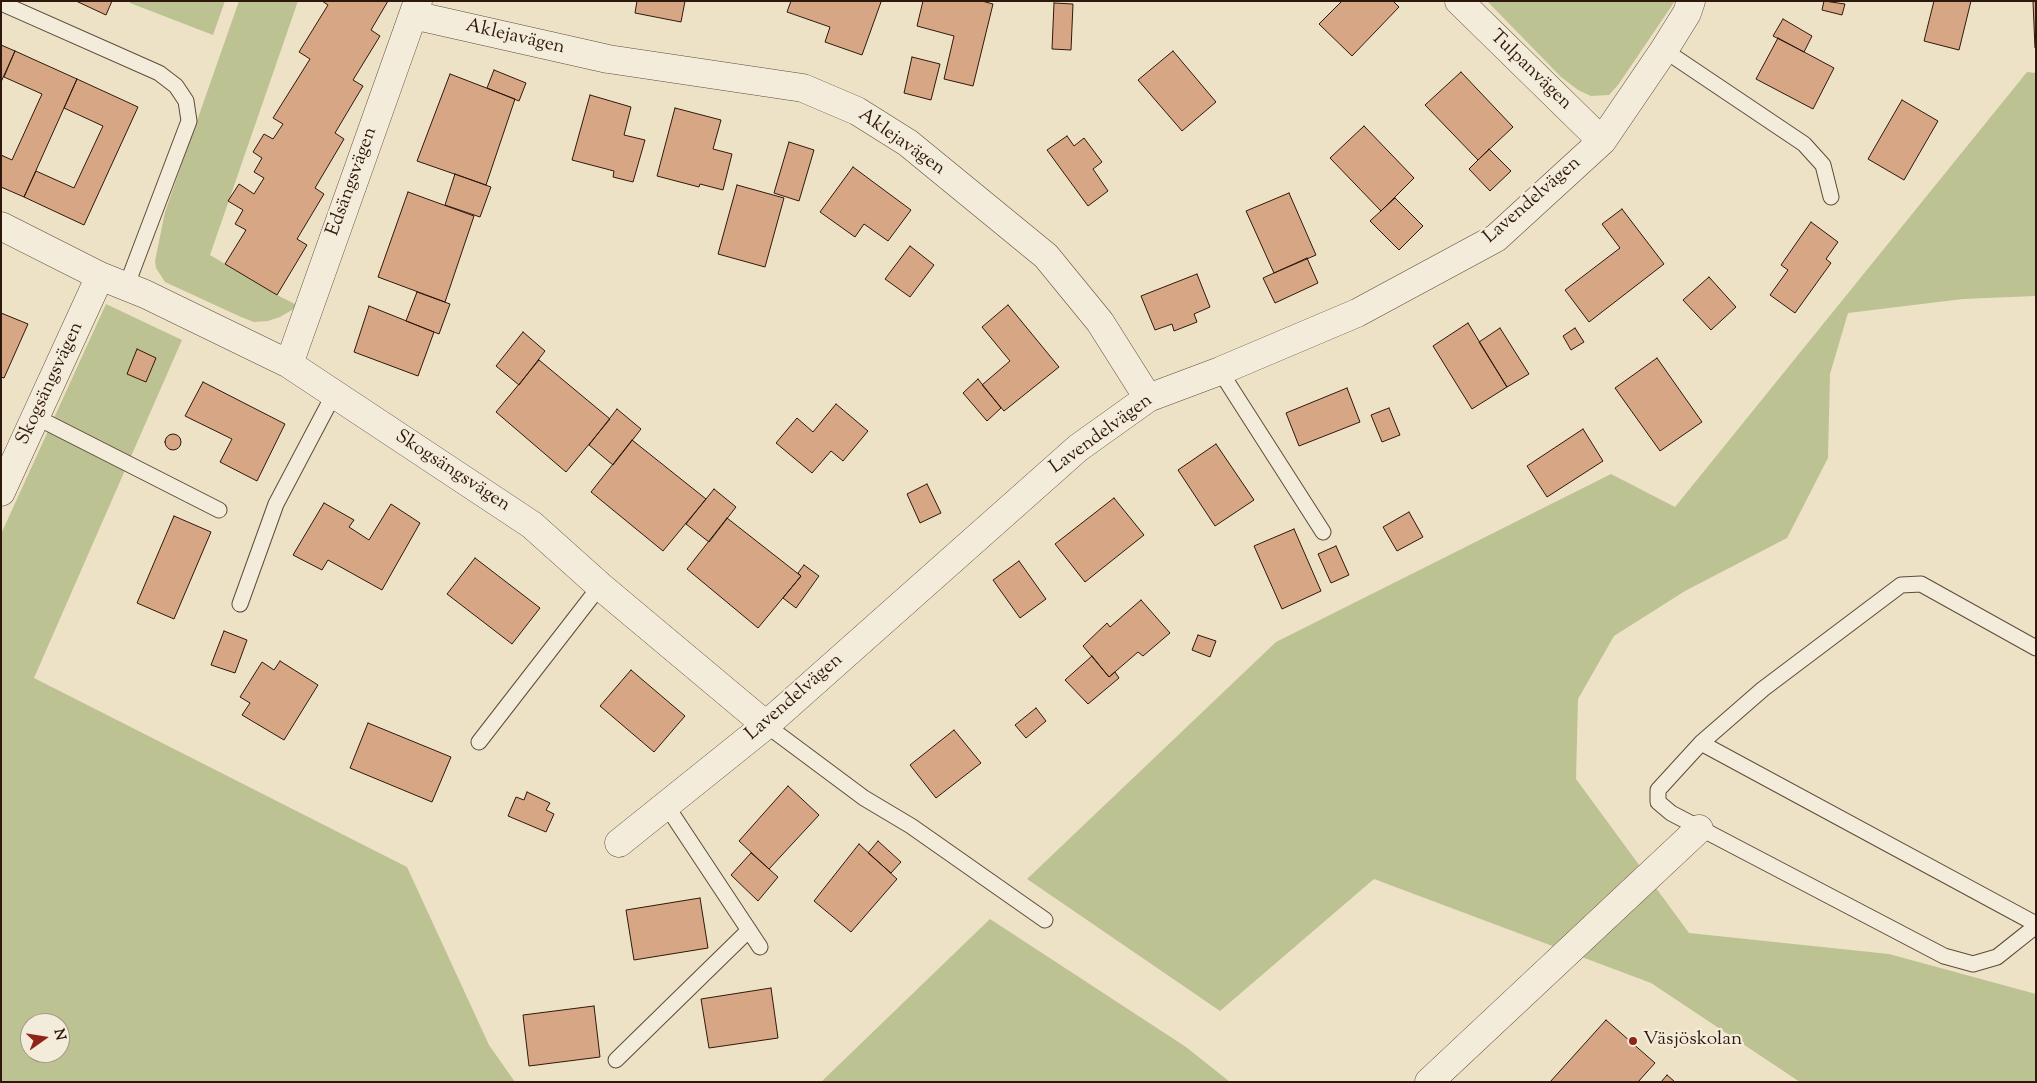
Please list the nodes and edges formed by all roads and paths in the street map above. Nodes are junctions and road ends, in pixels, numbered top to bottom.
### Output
1 (1459, 1) edge
2 (1691, 1) edge
3 (1, 3) edge
4 (416, 8) edge
5 (1664, 50) junction
6 (1602, 140) junction
7 (1830, 197) dead end
8 (1, 226) edge
9 (100, 276) junction
10 (126, 287) junction
11 (289, 364) junction
12 (1220, 371) junction
13 (334, 394) junction
14 (1148, 398) junction
15 (36, 416) junction
16 (1, 492) edge
17 (218, 510) dead end
18 (1323, 532) dead end
19 (600, 586) junction
20 (240, 604) dead end
21 (2036, 648) edge
22 (766, 725) junction
23 (479, 742) dead end
24 (1701, 743) junction
25 (666, 805) junction
26 (1699, 829) junction
27 (619, 843) dead end
28 (1045, 920) dead end
29 (2036, 925) edge
30 (749, 930) junction
31 (760, 947) dead end
32 (616, 1060) dead end
33 (1429, 1082) edge

1 - 6 street, Tulpanvägen
2 - 5 street, Lavendelvägen
3 - 10 lane
4 - 11 street, Edsängsvägen
4 - 14 street, Aklejavägen
5 - 6 street, Lavendelvägen
5 - 7 lane
6 - 12 street, Lavendelvägen
8 - 9 street, Skogsängsvägen
9 - 10 street, Skogsängsvägen
9 - 15 street, Skogsängsvägen
10 - 11 street, Skogsängsvägen
11 - 13 street, Skogsängsvägen
12 - 14 street, Lavendelvägen
12 - 18 lane
13 - 19 street, Skogsängsvägen
13 - 20 lane
14 - 22 street, Lavendelvägen
15 - 16 street, Skogsängsvägen
15 - 17 lane
19 - 22 street, Skogsängsvägen
19 - 23 lane
21 - 24 lane
22 - 25 street, Lavendelvägen
22 - 28 lane
24 - 26 lane
24 - 29 lane
25 - 27 street, Lavendelvägen
25 - 30 lane
26 - 29 lane
26 - 33 street
30 - 31 lane
30 - 32 lane

